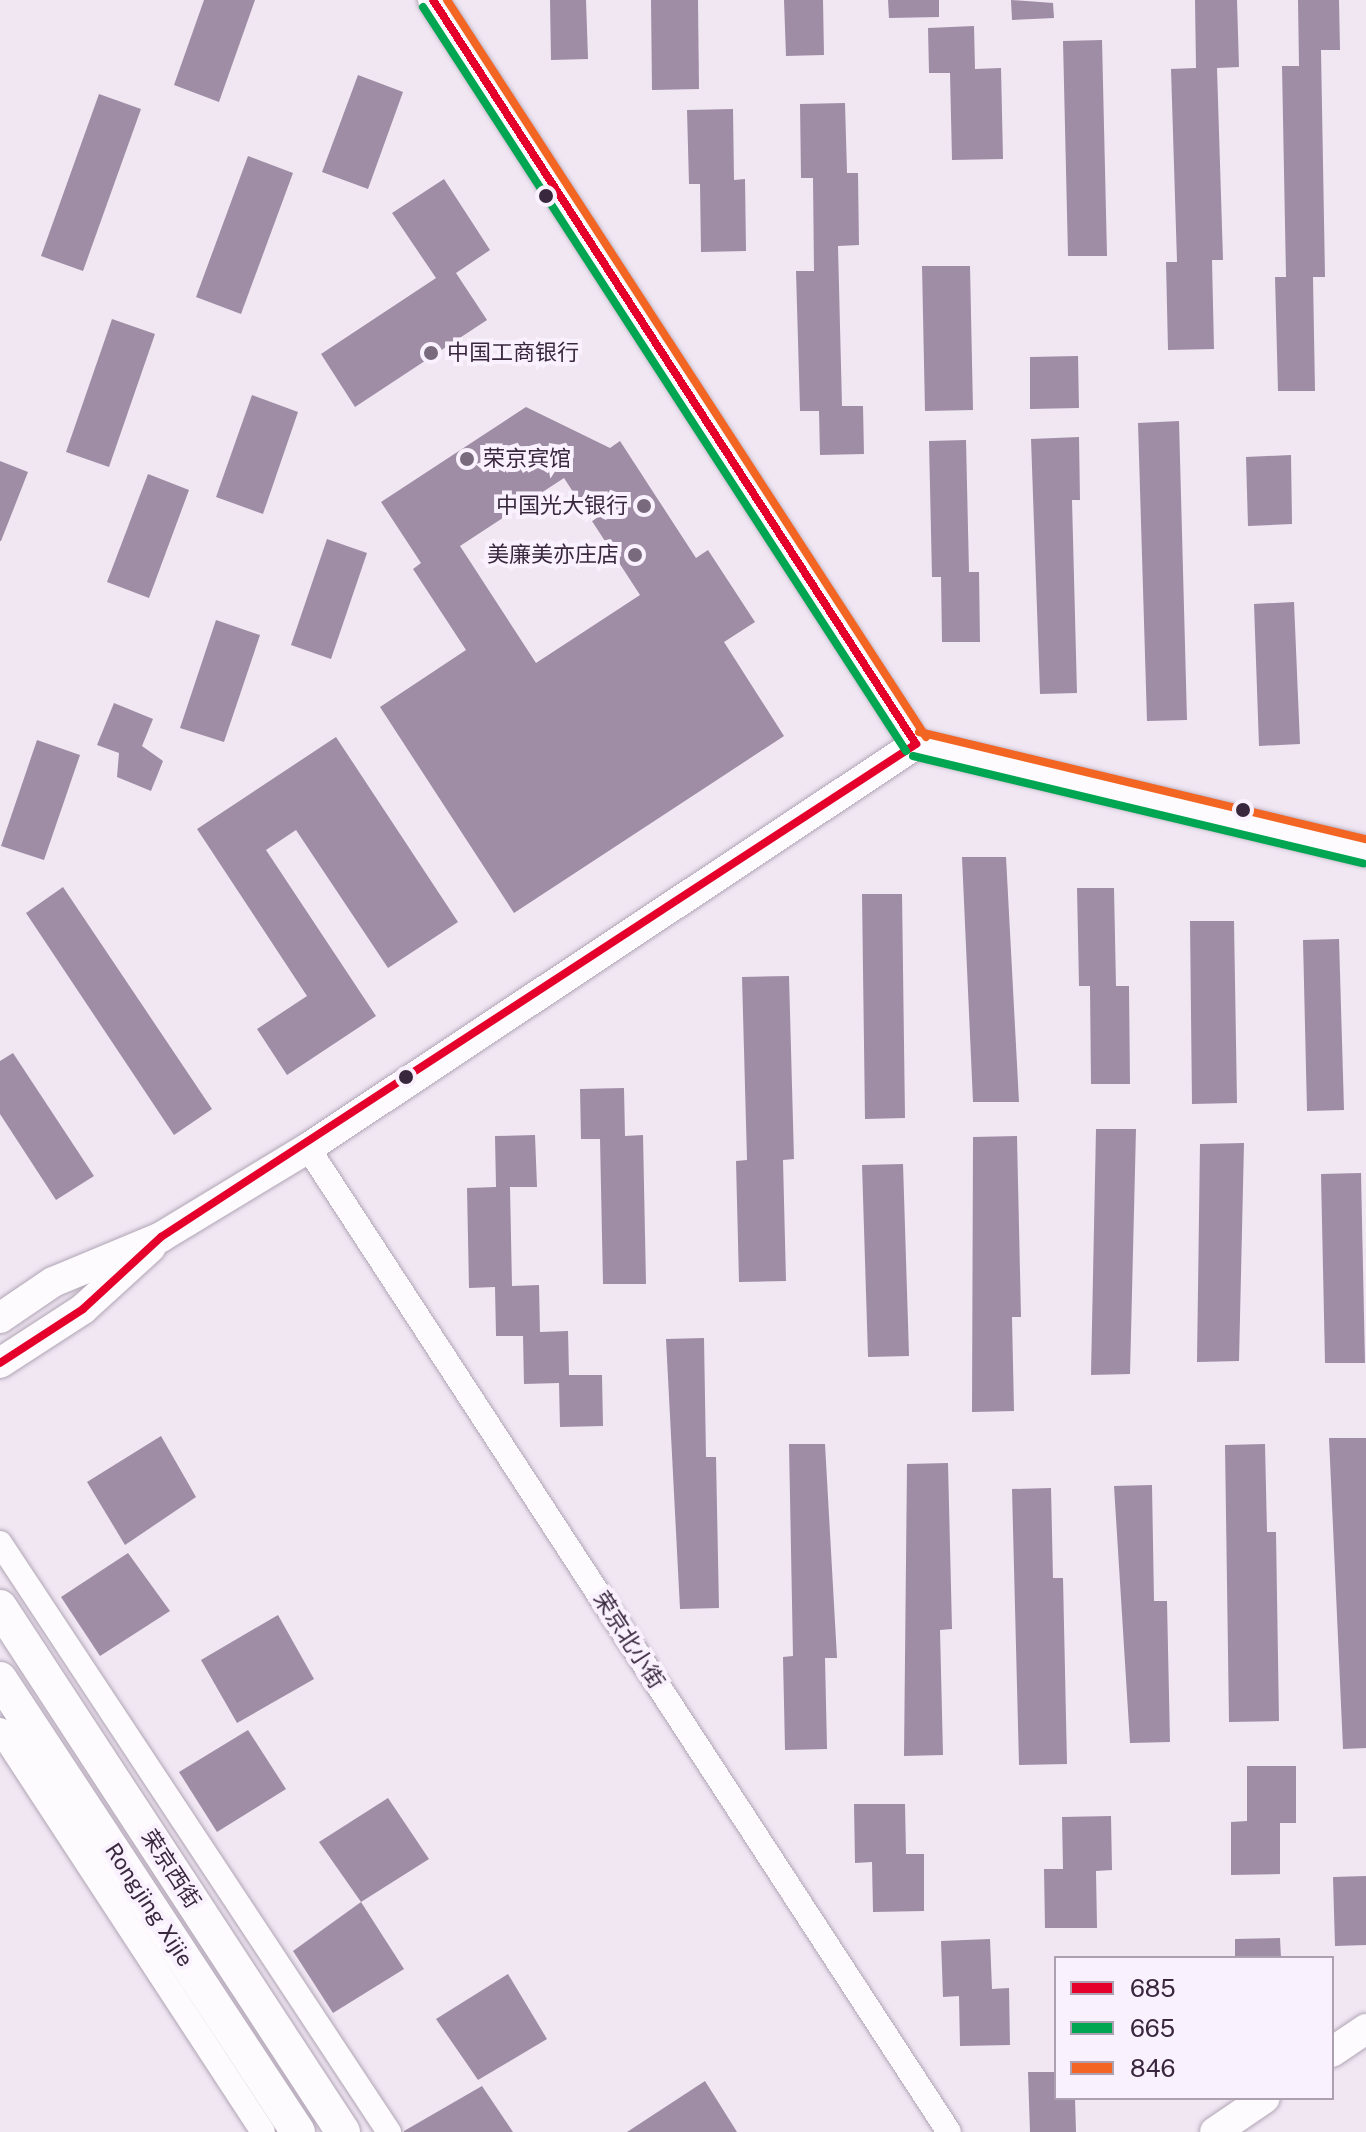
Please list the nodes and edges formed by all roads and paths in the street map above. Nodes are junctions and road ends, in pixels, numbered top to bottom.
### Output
1 (433, 0) edge
2 (916, 744) junction
3 (1366, 851) edge
4 (308, 1148) junction
5 (161, 1237) junction
6 (0, 1318) edge
7 (0, 1363) edge
8 (0, 1543) edge
9 (0, 1607) edge
10 (0, 1679) edge
11 (0, 1730) edge
12 (1366, 2029) edge
13 (1334, 2051) edge
14 (1262, 2100) edge
15 (263, 2132) edge
16 (298, 2132) edge
17 (343, 2132) edge
18 (389, 2132) edge
19 (949, 2132) edge
20 (1215, 2132) edge

1 - 2 street
2 - 3 street
2 - 4 street
4 - 5 street
4 - 19 street, 荣京北小街
5 - 6 street
5 - 7 street
8 - 18 street
9 - 17 main road, 荣京西街
10 - 16 main road, Rongjing Xijie
11 - 15 street
12 - 13 street
14 - 20 street

